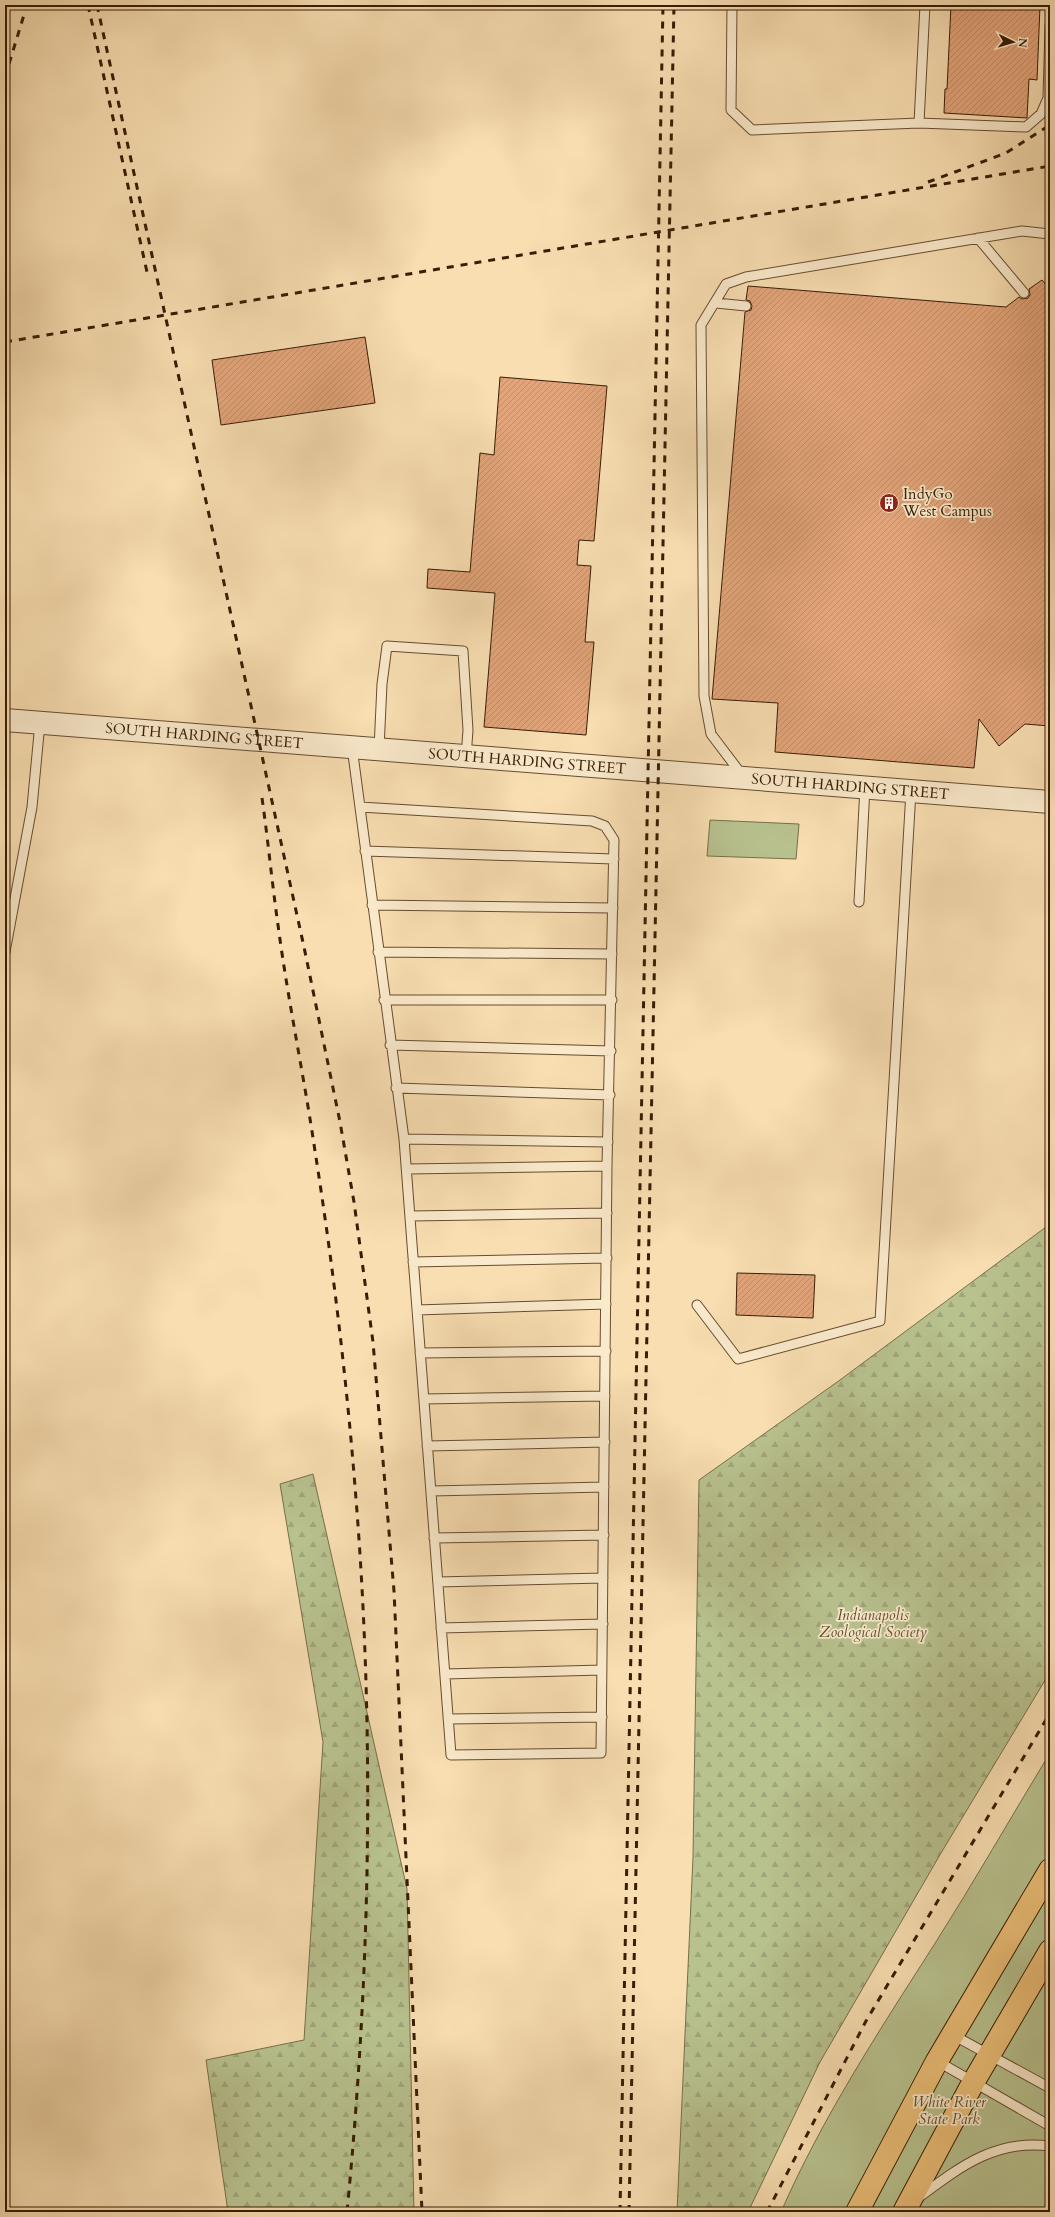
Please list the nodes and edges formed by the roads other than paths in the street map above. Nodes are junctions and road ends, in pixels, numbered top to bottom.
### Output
1 (732, 5) edge
2 (925, 5) edge
3 (1050, 26) edge
4 (919, 123) junction
5 (1050, 234) edge
6 (978, 238) junction
7 (1024, 293) dead end
8 (716, 303) junction
9 (746, 306) dead end
10 (5, 720) edge
11 (40, 723) junction
12 (352, 747) junction
13 (379, 749) junction
14 (466, 757) junction
15 (744, 778) junction
16 (865, 787) junction
17 (911, 791) junction
18 (1050, 802) edge
19 (360, 807) junction
20 (365, 851) junction
21 (614, 859) junction
22 (859, 902) dead end
23 (372, 905) junction
24 (613, 908) junction
25 (5, 952) edge
26 (378, 952) junction
27 (612, 954) junction
28 (384, 1000) junction
29 (612, 1000) junction
30 (390, 1045) junction
31 (611, 1051) junction
32 (396, 1088) junction
33 (610, 1095) junction
34 (404, 1139) junction
35 (608, 1142) junction
36 (607, 1166) junction
37 (407, 1170) junction
38 (607, 1212) junction
39 (410, 1216) junction
40 (607, 1258) junction
41 (413, 1262) junction
42 (606, 1304) junction
43 (697, 1305) dead end
44 (417, 1310) junction
45 (606, 1351) junction
46 (420, 1353) junction
47 (605, 1396) junction
48 (424, 1399) junction
49 (604, 1442) junction
50 (427, 1446) junction
51 (604, 1487) junction
52 (431, 1491) junction
53 (604, 1535) junction
54 (434, 1538) junction
55 (603, 1578) junction
56 (438, 1582) junction
57 (603, 1624) junction
58 (441, 1628) junction
59 (602, 1670) junction
60 (445, 1674) junction
61 (602, 1717) junction
62 (448, 1719) junction
63 (1050, 1870) edge
64 (1050, 1951) edge
65 (952, 2034) junction
66 (989, 2054) junction
67 (937, 2061) junction
68 (974, 2081) junction
69 (1050, 2088) edge
70 (1050, 2126) edge
71 (1050, 2146) edge
72 (905, 2210) edge
73 (857, 2212) edge

1 - 4 lane
2 - 4 lane
3 - 4 lane
5 - 6 lane
6 - 7 lane
6 - 8 lane
8 - 9 lane
8 - 15 lane
10 - 11 street, SOUTH HARDING STREET
11 - 12 street, SOUTH HARDING STREET
11 - 25 lane
12 - 13 street, SOUTH HARDING STREET
12 - 19 lane
13 - 14 street, SOUTH HARDING STREET
13 - 14 lane
14 - 15 street, SOUTH HARDING STREET
15 - 16 street, SOUTH HARDING STREET
16 - 17 street, SOUTH HARDING STREET
16 - 22 lane
17 - 18 street, SOUTH HARDING STREET
17 - 43 lane
19 - 20 lane
19 - 21 lane
20 - 21 lane
20 - 23 lane
21 - 24 lane
23 - 24 lane
23 - 26 lane
24 - 27 lane
26 - 27 lane
26 - 28 lane
27 - 29 lane
28 - 29 lane
28 - 30 lane
29 - 31 lane
30 - 31 lane
30 - 32 lane
31 - 33 lane
32 - 33 lane
32 - 34 lane
33 - 35 lane
34 - 35 lane
34 - 37 lane
35 - 36 lane
36 - 37 lane
36 - 38 lane
37 - 39 lane
38 - 39 lane
38 - 40 lane
39 - 41 lane
40 - 41 lane
40 - 42 lane
41 - 44 lane
42 - 44 lane
42 - 45 lane
44 - 46 lane
45 - 46 lane
45 - 47 lane
46 - 48 lane
47 - 48 lane
47 - 49 lane
48 - 50 lane
49 - 50 lane
49 - 51 lane
50 - 52 lane
51 - 52 lane
51 - 53 lane
52 - 54 lane
53 - 54 lane
53 - 55 lane
54 - 56 lane
55 - 56 lane
55 - 57 lane
56 - 58 lane
57 - 58 lane
57 - 59 lane
58 - 60 lane
59 - 60 lane
59 - 61 lane
60 - 62 lane
61 - 62 lane
61 - 62 lane
63 - 65 main road
64 - 66 main road
65 - 66 lane
65 - 67 main road
66 - 68 main road
66 - 69 lane
67 - 68 lane
67 - 73 main road
68 - 70 lane
68 - 72 main road
71 - 72 lane

